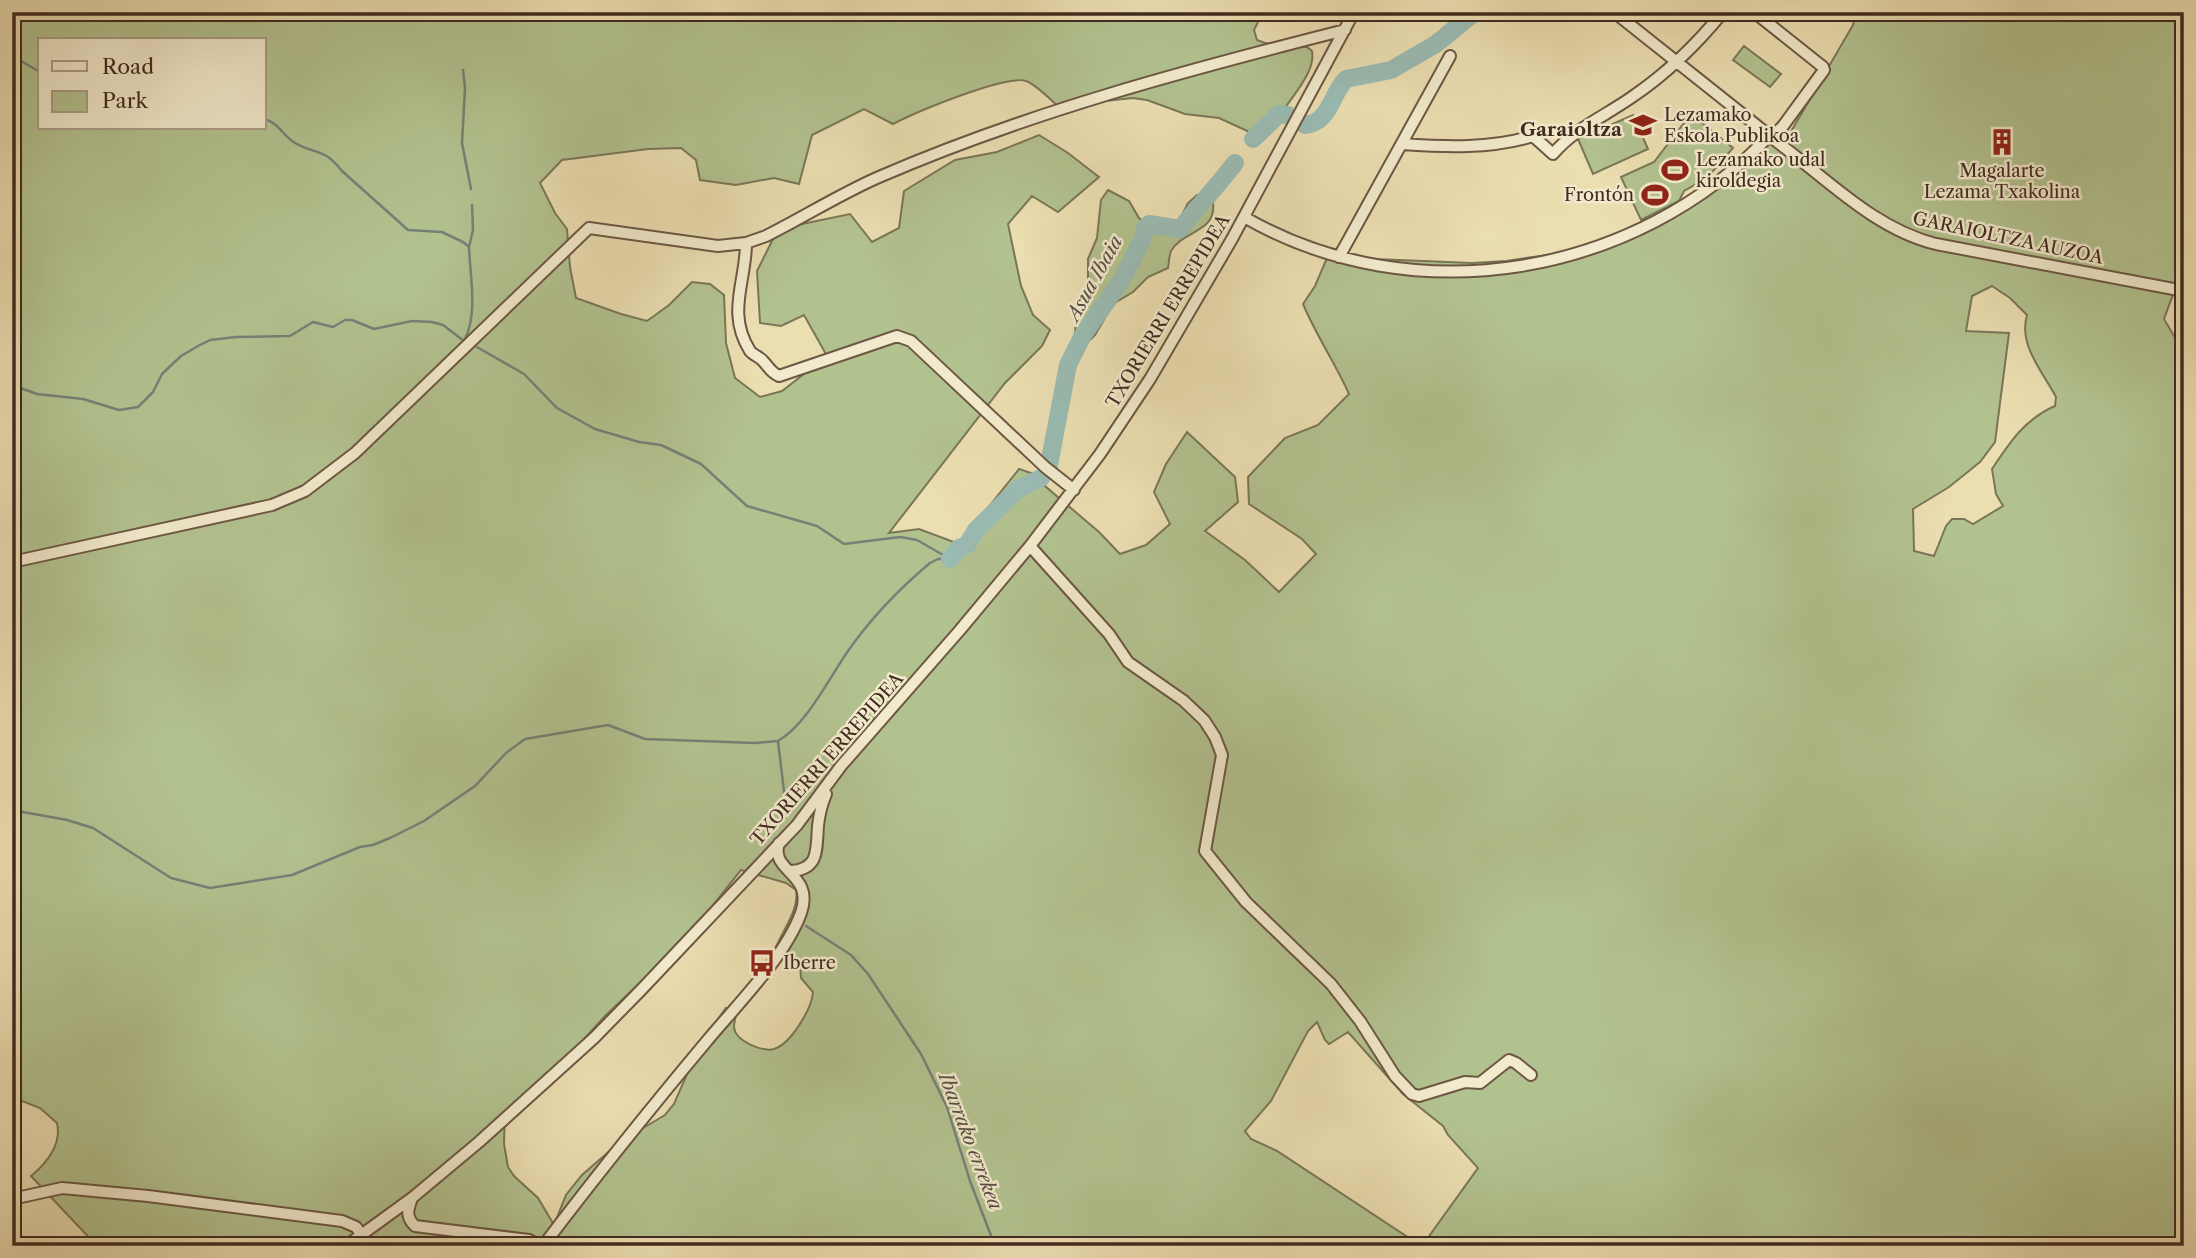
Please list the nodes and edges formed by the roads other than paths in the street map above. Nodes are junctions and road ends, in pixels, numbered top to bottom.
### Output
1 (1354, 12) edge
2 (1614, 12) edge
3 (1723, 12) edge
4 (1754, 12) edge
5 (1345, 30) junction
6 (1450, 56) dead end
7 (1676, 62) junction
8 (1771, 136) junction
9 (1402, 145) junction
10 (1244, 217) junction
11 (746, 243) junction
12 (1339, 257) junction
13 (2184, 291) edge
14 (1074, 490) junction
15 (1030, 546) junction
16 (12, 562) edge
17 (829, 783) junction
18 (797, 825) junction
19 (817, 830) junction
20 (780, 841) junction
21 (787, 869) junction
22 (751, 874) junction
23 (1531, 1075) dead end
24 (412, 1198) junction
25 (12, 1199) edge
26 (361, 1234) junction
27 (346, 1246) edge
28 (542, 1246) edge

1 - 5 street
2 - 7 street, GARAIOLTZA AUZOA
3 - 7 street
4 - 8 street
5 - 10 street
5 - 11 street
6 - 9 street
7 - 8 street, GARAIOLTZA AUZOA
7 - 9 street
8 - 12 street
8 - 13 street, GARAIOLTZA AUZOA
9 - 12 street
10 - 12 street
10 - 14 street, TXORIERRI ERREPIDEA
11 - 14 street
11 - 16 street
14 - 15 street, TXORIERRI ERREPIDEA
15 - 17 street, TXORIERRI ERREPIDEA
15 - 23 street
17 - 18 street, TXORIERRI ERREPIDEA
17 - 19 street
18 - 19 street
18 - 20 street, TXORIERRI ERREPIDEA
19 - 21 street
20 - 21 street
20 - 22 street, TXORIERRI ERREPIDEA
21 - 22 street
21 - 28 street
22 - 24 street, TXORIERRI ERREPIDEA
24 - 26 street, TXORIERRI ERREPIDEA
24 - 28 street
25 - 26 street
26 - 27 street, TXORIERRI ERREPIDEA

